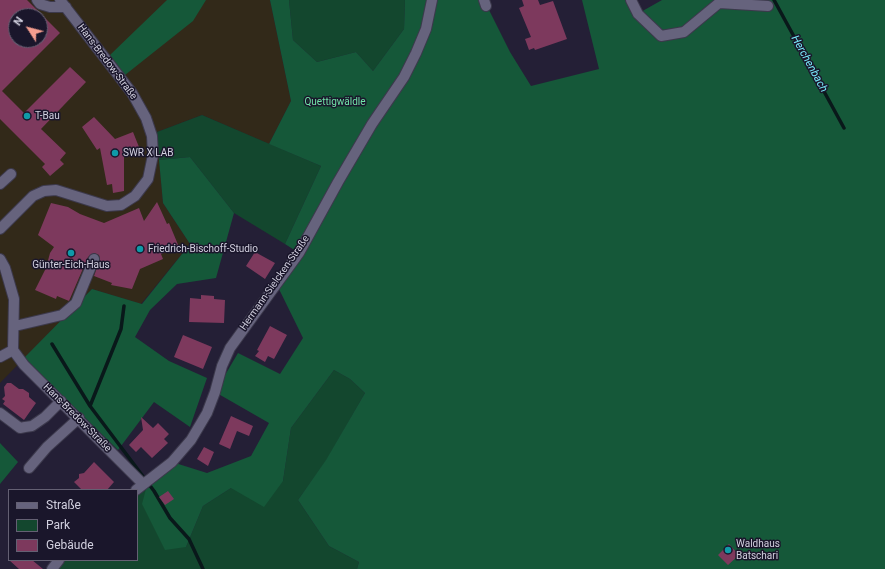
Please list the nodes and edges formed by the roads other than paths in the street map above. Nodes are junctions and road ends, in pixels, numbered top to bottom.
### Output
1 (37, 0) edge
2 (432, 0) edge
3 (631, 0) edge
4 (63, 4) edge
5 (768, 6) dead end
6 (11, 174) dead end
7 (0, 184) edge
8 (0, 229) edge
9 (94, 259) dead end
10 (2, 265) edge
11 (15, 326) junction
12 (13, 350) junction
13 (0, 356) edge
14 (61, 401) junction
15 (0, 413) edge
16 (79, 418) junction
17 (29, 468) dead end
18 (143, 485) edge
19 (58, 561) edge
20 (52, 569) edge

1 - 4 street, Hans-Bredow-Straße
2 - 18 street, Hermann-Sielcken-Straße
3 - 5 street
4 - 8 street, Hans-Bredow-Straße
6 - 7 street
9 - 11 street
10 - 11 street
11 - 12 street
12 - 13 street
12 - 14 street, Hans-Bredow-Straße
14 - 15 street
14 - 16 street, Hans-Bredow-Straße
16 - 17 street
16 - 18 street, Hans-Bredow-Straße
19 - 20 street

